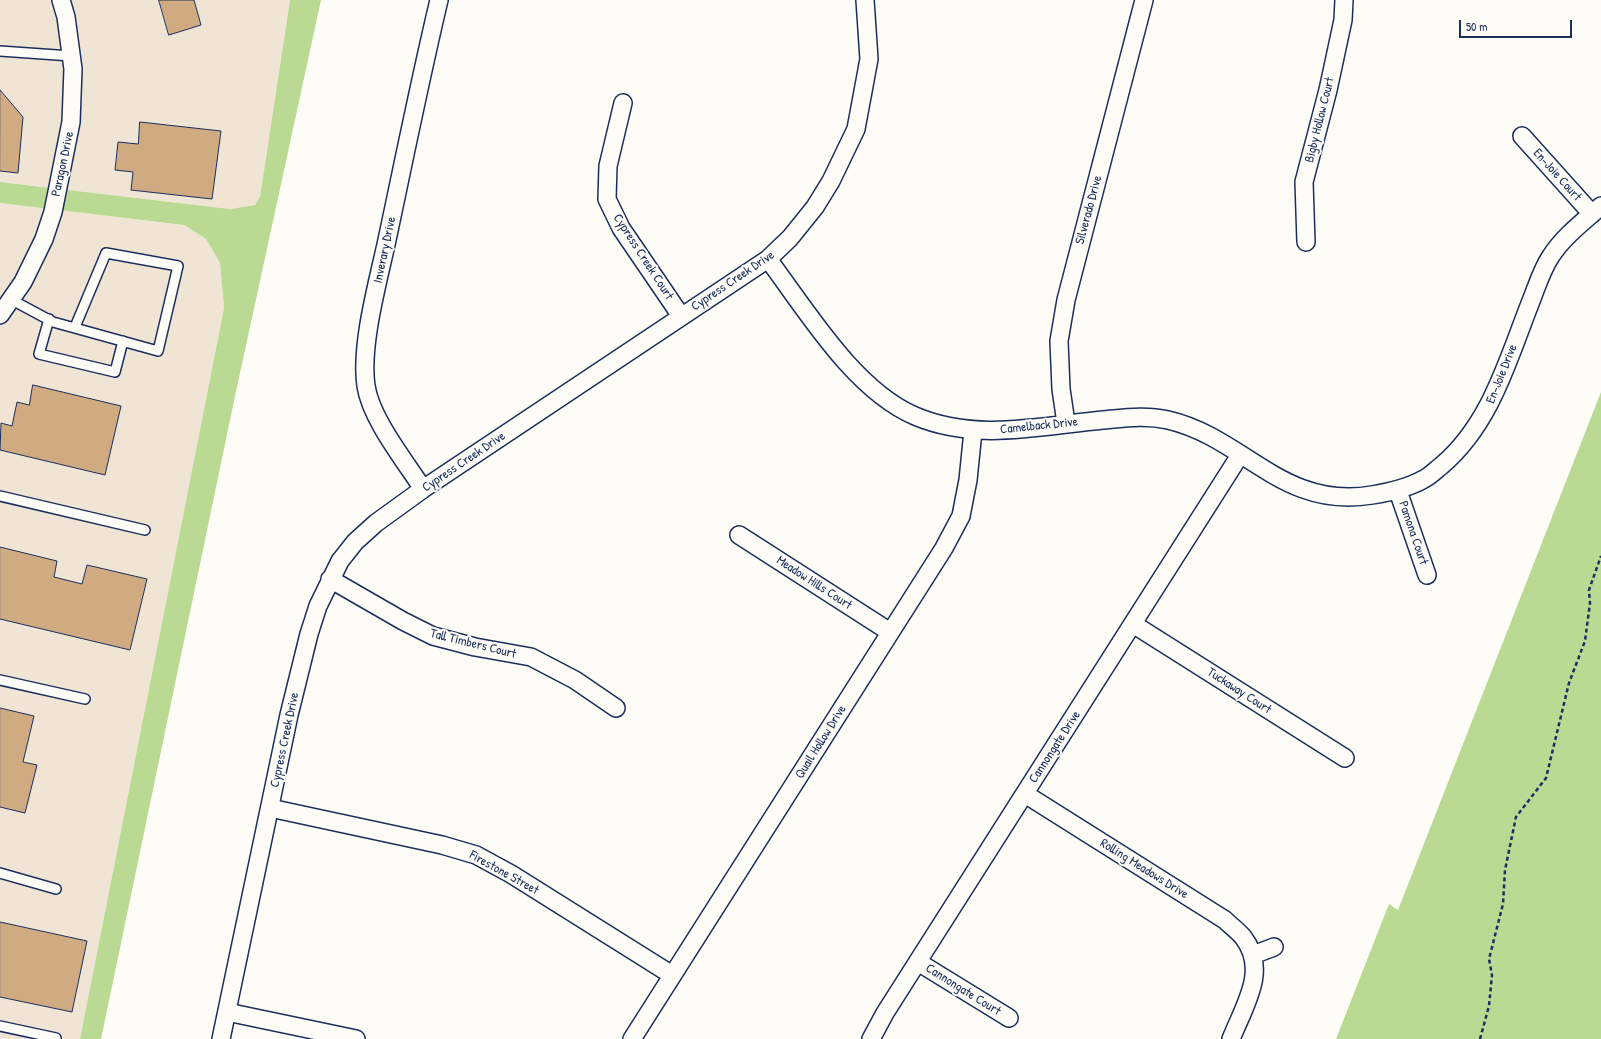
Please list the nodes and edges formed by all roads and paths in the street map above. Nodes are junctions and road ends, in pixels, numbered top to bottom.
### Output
1 (61, 0) edge
2 (439, 0) edge
3 (865, 0) edge
4 (1144, 0) edge
5 (1344, 0) edge
6 (0, 51) edge
7 (71, 56) junction
8 (623, 103) dead end
9 (1522, 136) dead end
10 (1597, 210) edge
11 (1306, 242) dead end
12 (768, 259) junction
13 (12, 300) junction
14 (0, 315) edge
15 (681, 316) junction
16 (49, 319) junction
17 (75, 327) junction
18 (123, 341) junction
19 (1066, 423) junction
20 (973, 431) junction
21 (1240, 455) junction
22 (424, 489) junction
23 (1398, 490) junction
24 (0, 496) edge
25 (1362, 496) joint
26 (145, 530) dead end
27 (739, 535) dead end
28 (1601, 556) edge
29 (1427, 575) dead end
30 (330, 579) junction
31 (1133, 624) junction
32 (890, 632) junction
33 (0, 680) edge
34 (85, 699) dead end
35 (616, 708) dead end
36 (1345, 758) dead end
37 (1025, 794) junction
38 (270, 808) junction
39 (0, 873) edge
40 (56, 889) dead end
41 (1274, 947) dead end
42 (1253, 955) junction
43 (918, 962) junction
44 (672, 975) junction
45 (227, 1012) junction
46 (1009, 1018) dead end
47 (0, 1026) edge
48 (56, 1038) edge
49 (221, 1039) edge
50 (356, 1039) edge
51 (632, 1039) edge
52 (871, 1039) edge
53 (1231, 1039) edge
54 (1480, 1039) edge

1 - 7 street, Paragon Drive
2 - 22 street, Inverary Drive
3 - 12 street, Cypress Creek Drive
4 - 19 street, Silverado Drive
5 - 11 street, Bigby Hollow Court
6 - 7 lane
7 - 13 street, Paragon Drive
8 - 15 street, Cypress Creek Court
9 - 10 street, En-Joie Court
10 - 23 street, En-Joie Drive
12 - 15 street, Cypress Creek Drive
12 - 20 street, Camelback Drive
13 - 14 street, Paragon Drive
13 - 16 lane
15 - 22 street, Cypress Creek Drive
16 - 17 lane
16 - 18 lane
17 - 18 lane
17 - 18 lane
19 - 20 street, Camelback Drive
19 - 21 street, Camelback Drive
20 - 32 street, Quail Hollow Drive
21 - 25 street, Camelback Drive
21 - 31 street, Cannongate Drive
22 - 30 street, Cypress Creek Drive
23 - 25 street, En-Joie Drive
23 - 29 street, Pamona Court
24 - 26 lane
27 - 32 street, Meadow Hills Court
28 - 54 path
30 - 35 street, Tall Timbers Court
30 - 38 street, Cypress Creek Drive
31 - 36 street, Tuckaway Court
31 - 37 street, Cannongate Drive
32 - 44 street, Quail Hollow Drive
33 - 34 lane
37 - 42 street, Rolling Meadows Drive
37 - 43 street, Cannongate Drive
38 - 44 street, Firestone Street
38 - 45 street, Cypress Creek Drive
39 - 40 lane
41 - 42 street
42 - 53 street
43 - 46 street, Cannongate Court
43 - 52 street, Cannongate Drive
44 - 51 street, Quail Hollow Drive
45 - 49 street, Cypress Creek Drive
45 - 50 street
47 - 48 lane

